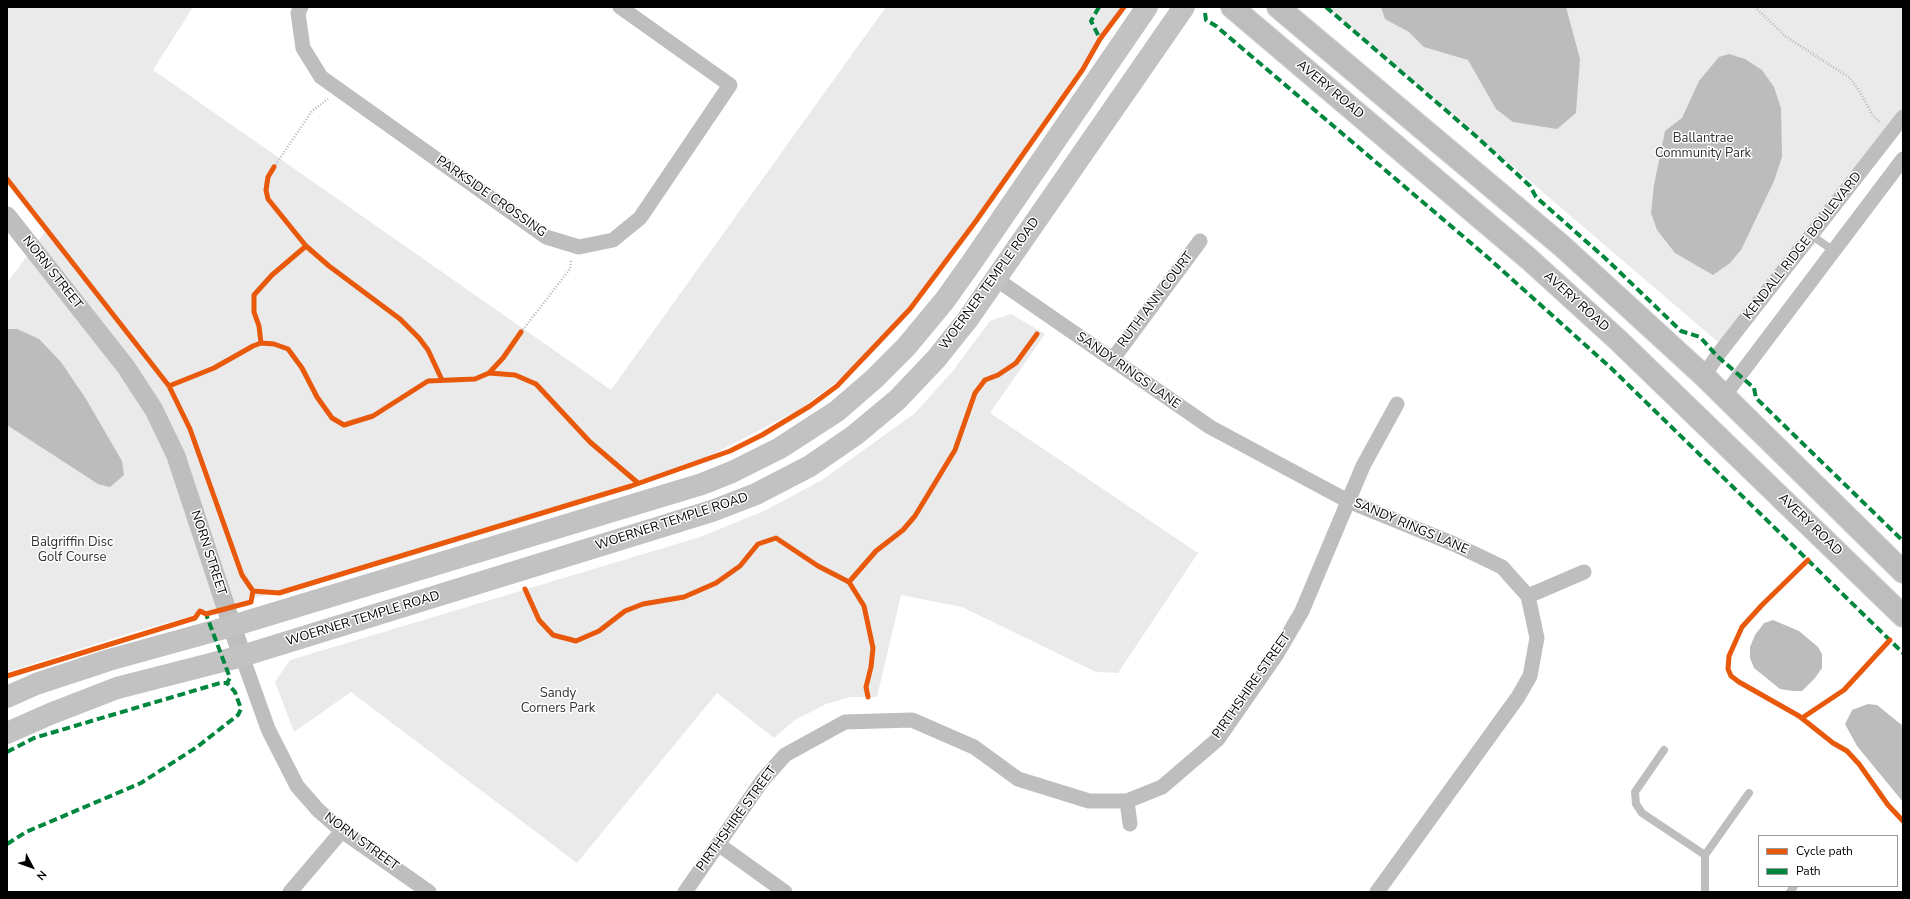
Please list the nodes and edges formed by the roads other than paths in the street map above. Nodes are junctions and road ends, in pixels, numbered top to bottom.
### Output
1 (300, 7) edge
2 (620, 7) edge
3 (1147, 7) edge
4 (1184, 7) edge
5 (1232, 7) edge
6 (1278, 7) edge
7 (1903, 117) edge
8 (1903, 159) edge
9 (7, 216) edge
10 (1811, 234) junction
11 (1200, 241) dead end
12 (1834, 251) junction
13 (996, 279) junction
14 (1112, 360) junction
15 (1704, 376) junction
16 (1724, 396) junction
17 (1397, 404) dead end
18 (1348, 501) junction
19 (1584, 572) dead end
20 (1903, 572) edge
21 (1528, 596) junction
22 (1903, 616) edge
23 (232, 626) junction
24 (242, 656) junction
25 (7, 697) edge
26 (7, 733) edge
27 (1664, 750) dead end
28 (1749, 793) dead end
29 (1128, 801) junction
30 (1130, 824) dead end
31 (342, 830) junction
32 (718, 844) junction
33 (1705, 855) junction
34 (290, 892) edge
35 (429, 892) edge
36 (685, 892) edge
37 (785, 892) edge
38 (1377, 892) edge
39 (1705, 892) edge

1 - 2 street, PARKSIDE CROSSING
3 - 23 main road, WOERNER TEMPLE ROAD
4 - 13 main road, WOERNER TEMPLE ROAD
5 - 22 main road, AVERY ROAD
6 - 15 main road
7 - 10 street, KENDALL RIDGE BOULEVARD
8 - 12 street, KENDALL RIDGE BOULEVARD
9 - 23 street, NORN STREET
10 - 12 lane
10 - 15 street, KENDALL RIDGE BOULEVARD
11 - 14 street, RUTH ANN COURT
12 - 16 street, KENDALL RIDGE BOULEVARD
13 - 14 street, SANDY RINGS LANE
13 - 24 main road, WOERNER TEMPLE ROAD
14 - 18 street, SANDY RINGS LANE
15 - 16 main road
16 - 20 main road
17 - 18 street, PIRTHSHIRE STREET
18 - 21 street, SANDY RINGS LANE
18 - 29 street, PIRTHSHIRE STREET
19 - 21 street
21 - 38 street, SANDY RINGS LANE
23 - 24 street, NORN STREET
23 - 25 main road, WOERNER TEMPLE ROAD
24 - 26 main road, WOERNER TEMPLE ROAD
24 - 31 street, NORN STREET
27 - 33 lane
28 - 33 lane
29 - 30 street
29 - 32 street, PIRTHSHIRE STREET
31 - 34 street
31 - 35 street, NORN STREET
32 - 36 street, PIRTHSHIRE STREET
32 - 37 street
33 - 39 lane

